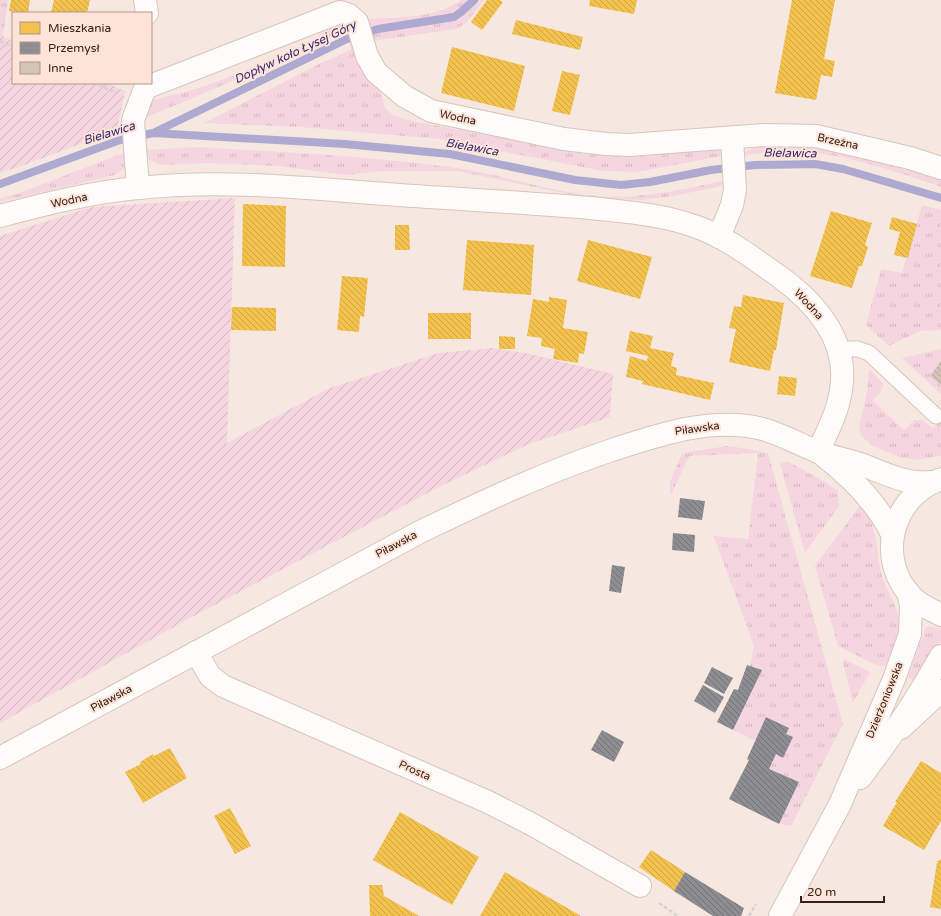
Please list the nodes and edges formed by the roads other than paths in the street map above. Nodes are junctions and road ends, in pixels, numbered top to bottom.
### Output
1 (144, 0) edge
2 (148, 12) edge
3 (152, 82) edge
4 (145, 85) edge
5 (733, 147) junction
6 (941, 168) edge
7 (138, 188) junction
8 (0, 216) edge
9 (718, 237) junction
10 (839, 349) junction
11 (936, 416) dead end
12 (818, 452) junction
13 (937, 481) edge
14 (892, 534) junction
15 (908, 592) junction
16 (941, 614) edge
17 (196, 652) junction
18 (941, 656) edge
19 (941, 691) edge
20 (890, 738) junction
21 (0, 758) edge
22 (840, 804) junction
23 (640, 886) dead end
24 (780, 916) edge

1 - 2 street
3 - 5 street, Wodna
4 - 7 street, Wodna
5 - 6 street, Brzeżna
5 - 9 street
7 - 8 street, Wodna
7 - 9 street, Wodna
9 - 10 street, Wodna
10 - 11 lane
10 - 12 street, Wodna
12 - 13 street, Piławska
12 - 14 street, Piławska
12 - 17 street, Piławska
13 - 14 street
14 - 15 street
15 - 16 street
15 - 22 street, Dzierżoniowska
17 - 21 street, Piławska
17 - 23 street, Prosta
18 - 20 street, Dzierżoniowska
19 - 20 street
20 - 22 street, Dzierżoniowska
22 - 24 street, Dzierżoniowska

